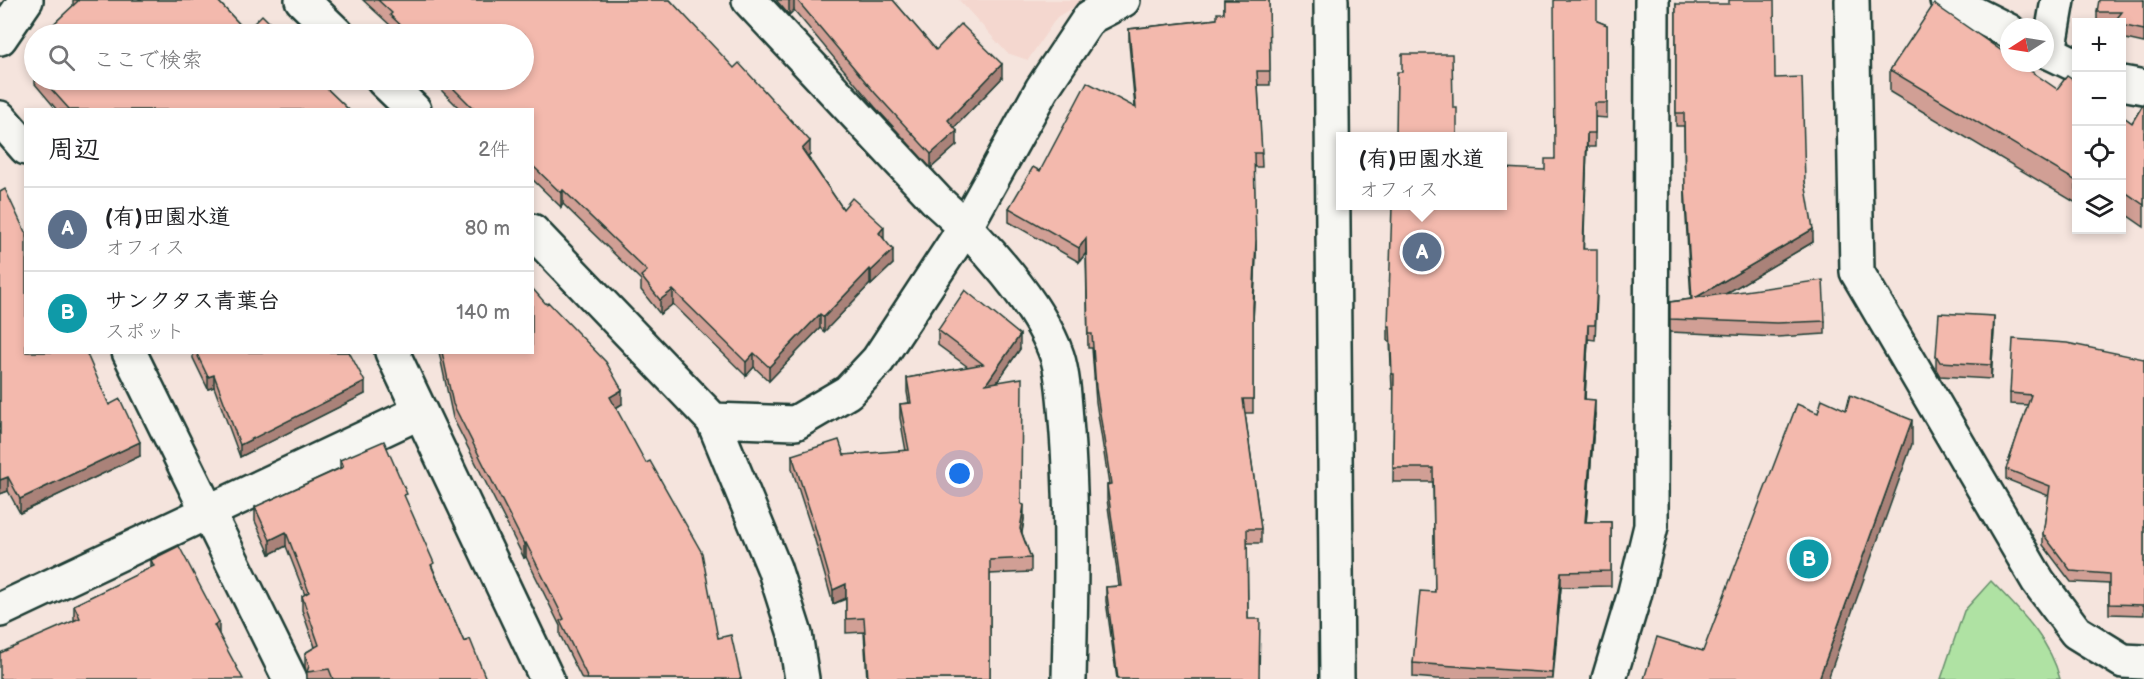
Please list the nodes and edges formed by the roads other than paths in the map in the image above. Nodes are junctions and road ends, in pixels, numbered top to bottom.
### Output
1 (26, 0) edge
2 (302, 0) edge
3 (749, 0) edge
4 (1123, 0) edge
5 (1331, 0) edge
6 (1652, 0) edge
7 (1852, 0) edge
8 (1947, 0) edge
9 (2058, 0) edge
10 (327, 24) edge
11 (2000, 27) edge
12 (0, 39) edge
13 (2057, 55) edge
14 (2126, 84) edge
15 (2144, 87) edge
16 (393, 90) edge
17 (412, 108) edge
18 (0, 118) edge
19 (24, 146) edge
20 (966, 226) junction
21 (534, 233) edge
22 (130, 354) edge
23 (393, 354) edge
24 (420, 412) junction
25 (713, 420) junction
26 (206, 512) junction
27 (0, 610) edge
28 (2144, 662) edge
29 (290, 679) edge
30 (547, 679) edge
31 (802, 679) edge
32 (1069, 679) edge
33 (1337, 679) edge
34 (1609, 679) edge

1 - 12 street
2 - 10 street
3 - 20 street
4 - 20 street
5 - 33 street
6 - 34 street
7 - 28 street
8 - 11 street
9 - 13 street
14 - 15 street
16 - 17 street
18 - 19 street
20 - 25 street
20 - 32 street
21 - 25 street
22 - 26 street
23 - 24 street
24 - 26 street
24 - 30 street
25 - 31 street
26 - 27 street
26 - 29 street

